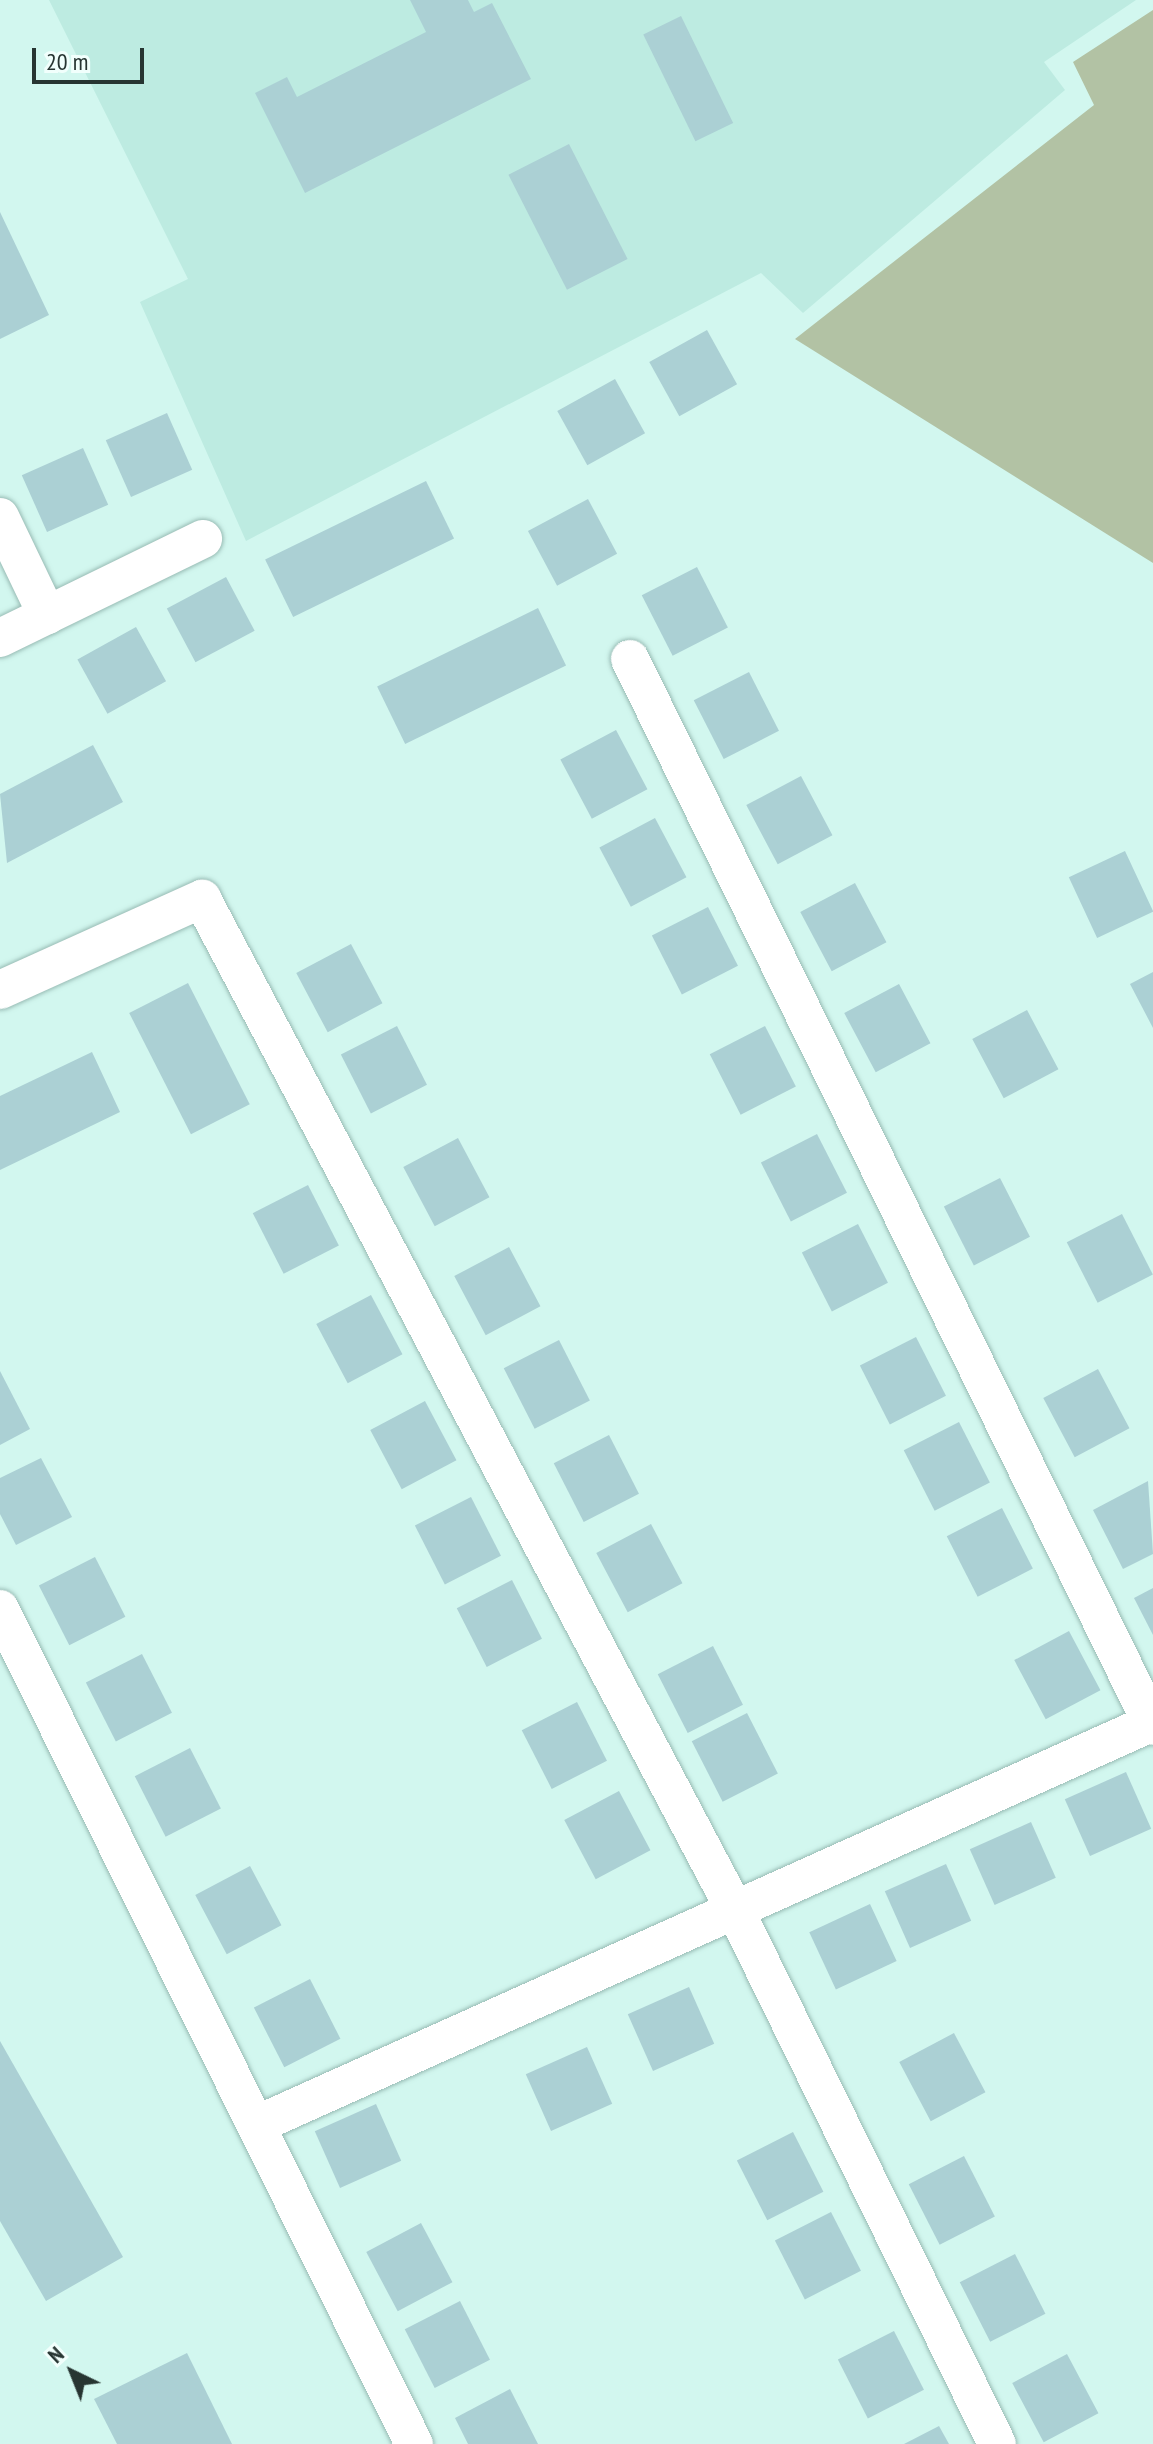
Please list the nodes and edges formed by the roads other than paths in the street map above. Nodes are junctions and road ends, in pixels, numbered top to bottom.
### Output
1 (0, 517) edge
2 (203, 539) dead end
3 (47, 615) junction
4 (0, 638) edge
5 (630, 659) dead end
6 (0, 990) edge
7 (0, 1609) edge
8 (1153, 1723) edge
9 (737, 1914) junction
10 (256, 2125) junction
11 (414, 2444) edge
12 (997, 2444) edge

1 - 3 street
2 - 3 street
3 - 4 street
5 - 8 street
6 - 9 street
7 - 10 street
8 - 9 street
9 - 10 street
9 - 12 street
10 - 11 street

